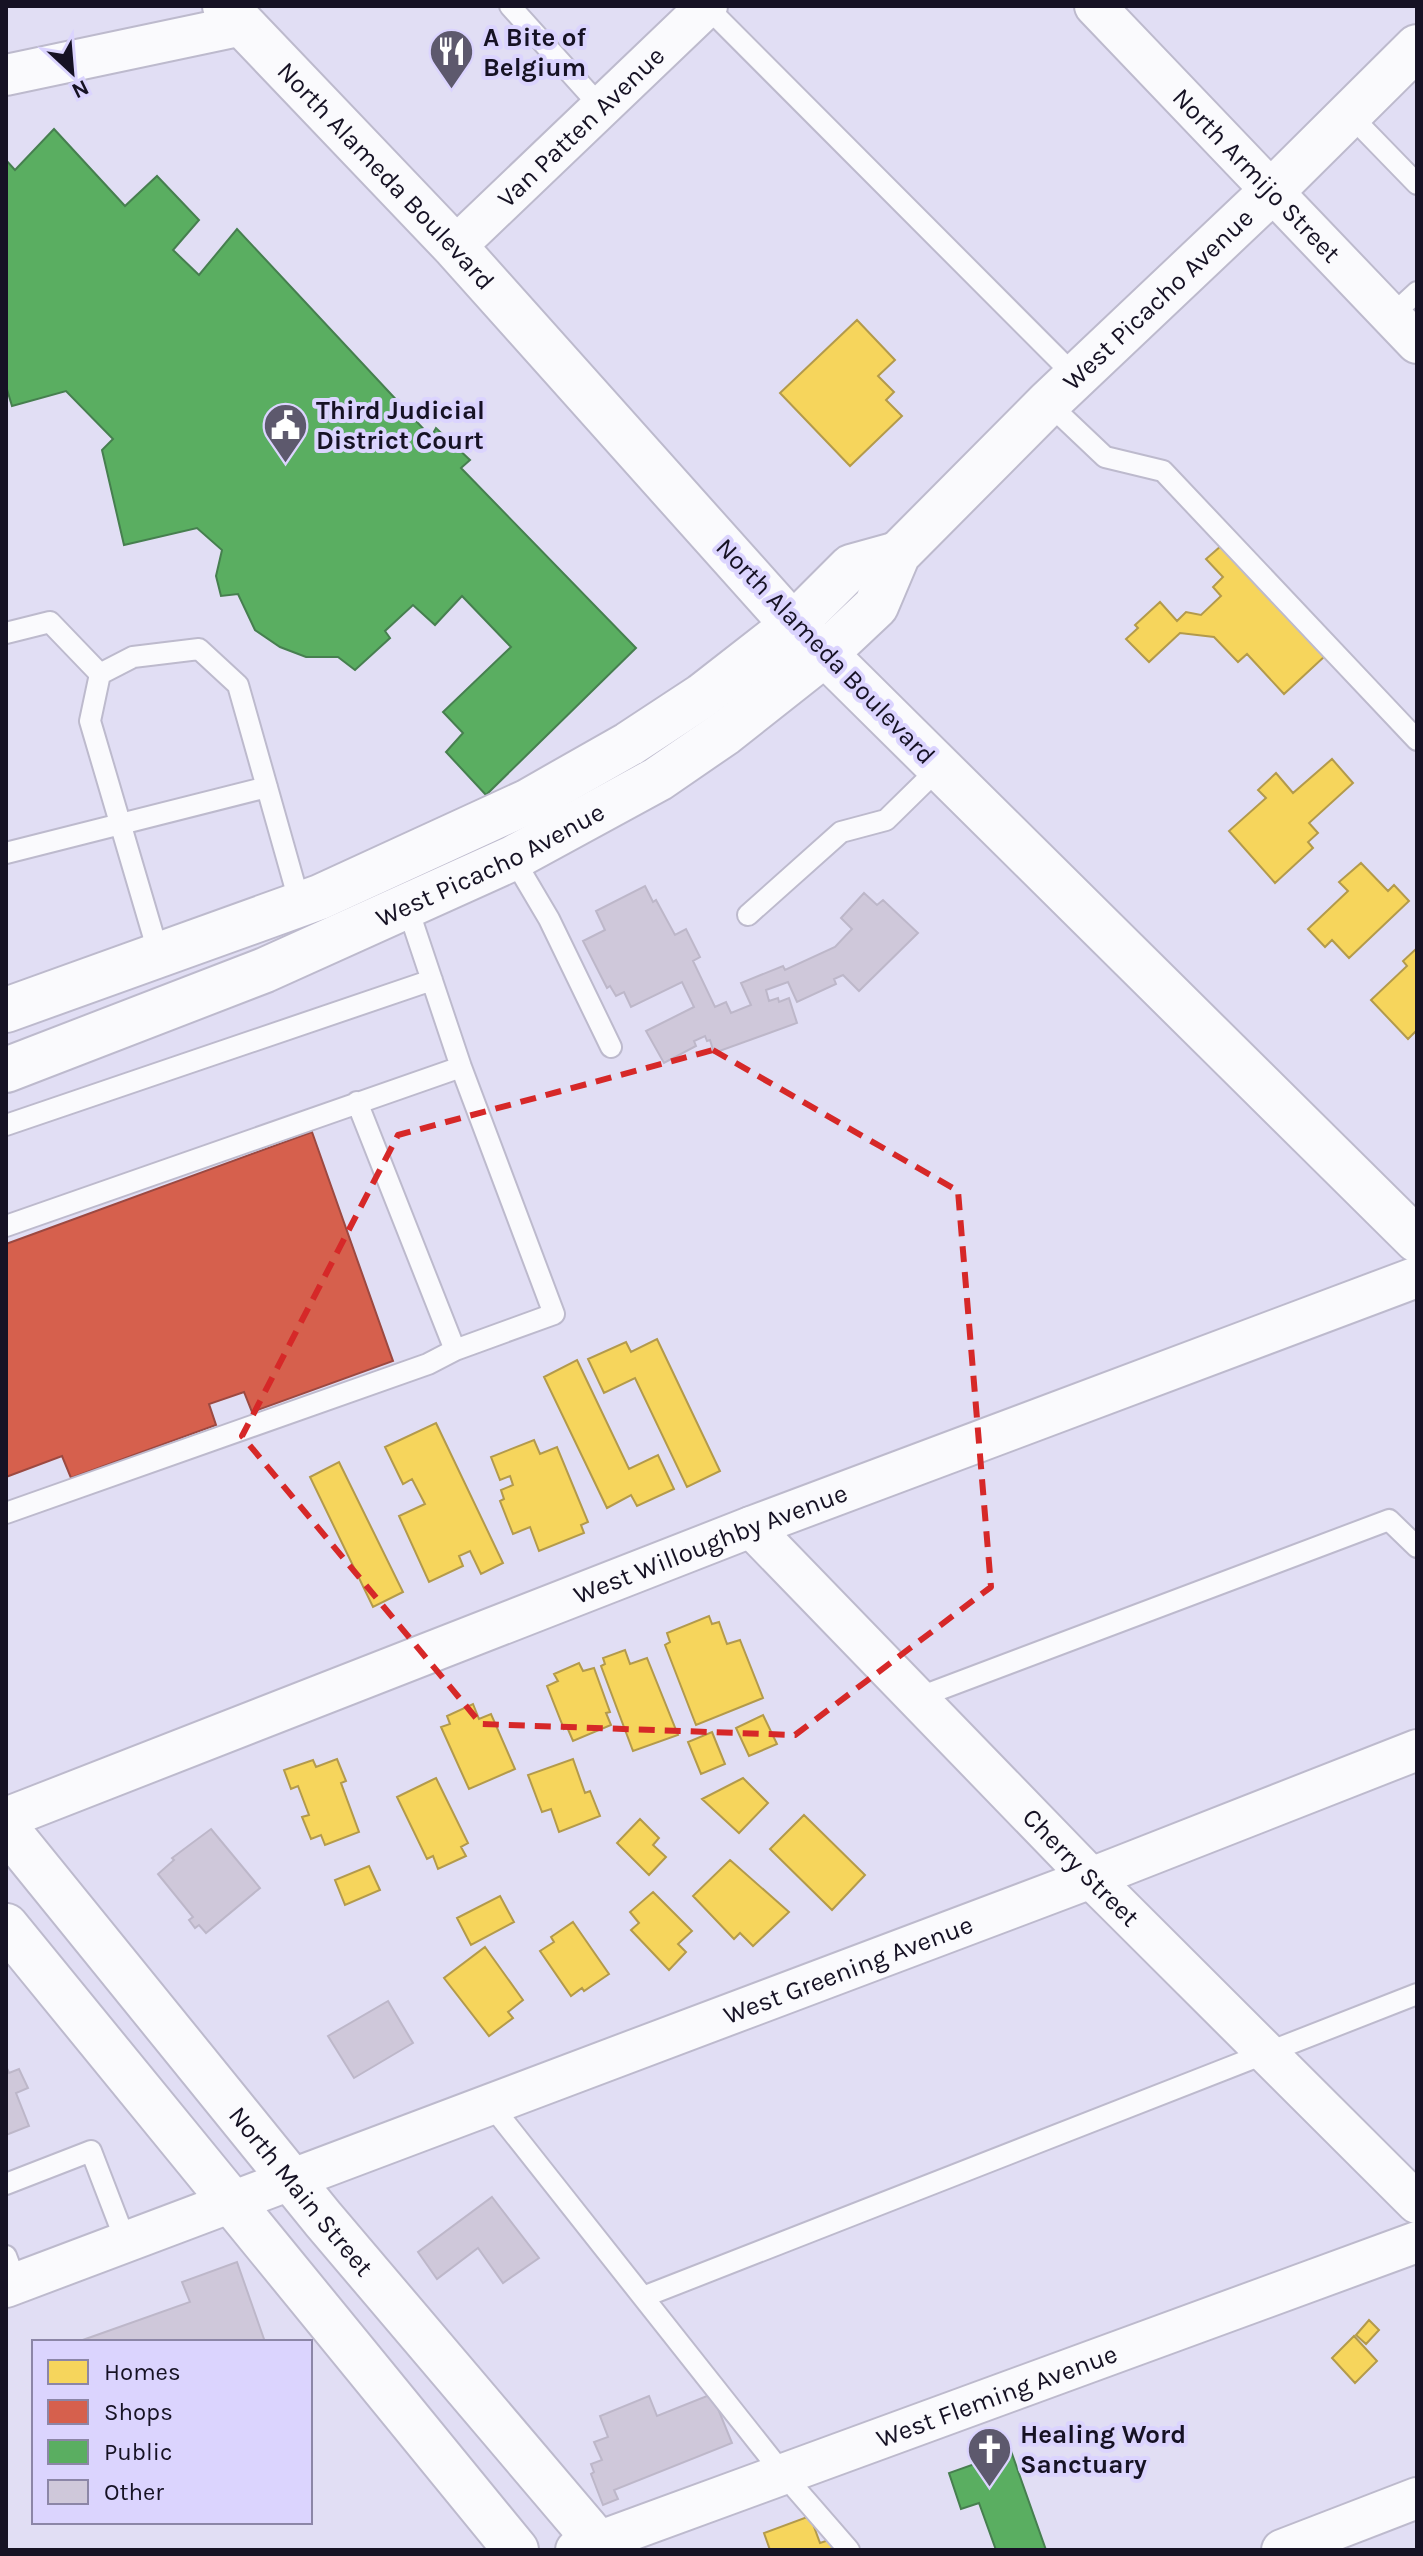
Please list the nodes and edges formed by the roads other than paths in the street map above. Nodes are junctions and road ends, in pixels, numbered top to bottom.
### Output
1 (706, 6) edge
2 (1095, 6) edge
3 (518, 9) edge
4 (234, 16) edge
5 (1417, 47) edge
6 (6, 75) edge
7 (601, 107) junction
8 (1349, 114) junction
9 (1417, 184) edge
10 (1272, 191) junction
11 (455, 247) junction
12 (1408, 317) edge
13 (1062, 390) junction
14 (898, 554) junction
15 (793, 625) junction
16 (6, 633) edge
17 (825, 654) junction
18 (100, 674) junction
19 (1417, 740) edge
20 (940, 767) junction
21 (267, 787) junction
22 (123, 824) junction
23 (6, 853) edge
24 (513, 858) junction
25 (300, 904) junction
26 (407, 906) junction
27 (748, 915) dead end
28 (159, 955) junction
29 (432, 980) junction
30 (6, 1010) edge
31 (611, 1047) dead end
32 (461, 1067) junction
33 (6, 1070) edge
34 (357, 1102) junction
35 (6, 1125) edge
36 (6, 1226) edge
37 (1417, 1240) edge
38 (1417, 1277) edge
39 (455, 1350) junction
40 (6, 1513) edge
41 (751, 1527) junction
42 (1417, 1547) edge
43 (917, 1698) junction
44 (1417, 1750) edge
45 (6, 1818) edge
46 (6, 1828) edge
47 (1091, 1878) junction
48 (6, 1926) edge
49 (1417, 1994) edge
50 (1265, 2051) junction
51 (491, 2105) junction
52 (6, 2184) edge
53 (284, 2184) junction
54 (231, 2203) junction
55 (1417, 2203) edge
56 (126, 2242) junction
57 (1417, 2242) edge
58 (9, 2276) edge
59 (643, 2297) junction
60 (783, 2474) junction
61 (1417, 2498) edge
62 (592, 2547) edge
63 (516, 2550) edge
64 (849, 2550) edge
65 (1282, 2550) edge

1 - 7 street, Van Patten Avenue
1 - 13 lane
2 - 10 street, North Armijo Street
3 - 7 lane
4 - 6 street
4 - 11 main road, North Alameda Boulevard
5 - 8 main road, West Picacho Avenue
7 - 11 street, Van Patten Avenue
8 - 9 lane
8 - 10 main road, West Picacho Avenue
10 - 12 street, North Armijo Street
10 - 13 main road, West Picacho Avenue
11 - 15 main road, North Alameda Boulevard
13 - 14 main road, West Picacho Avenue
13 - 19 lane
14 - 15 main road, West Picacho Avenue
14 - 17 main road, West Picacho Avenue
15 - 17 main road, North Alameda Boulevard
15 - 25 main road, West Picacho Avenue
16 - 18 lane
17 - 20 main road, North Alameda Boulevard
17 - 24 main road, West Picacho Avenue
18 - 21 lane
18 - 22 lane
20 - 27 lane
20 - 37 main road, North Alameda Boulevard
21 - 22 lane
21 - 25 lane
22 - 23 lane
22 - 28 lane
24 - 26 main road, West Picacho Avenue
24 - 31 lane
25 - 28 main road, West Picacho Avenue
26 - 29 lane
26 - 33 main road, West Picacho Avenue
28 - 30 main road, West Picacho Avenue
29 - 32 lane
29 - 35 lane
32 - 34 lane
32 - 39 lane
34 - 36 lane
34 - 39 lane
38 - 41 street, West Willoughby Avenue
39 - 40 lane
41 - 43 street, Cherry Street
41 - 45 street, West Willoughby Avenue
42 - 43 lane
43 - 47 street, Cherry Street
44 - 47 street, West Greening Avenue
46 - 53 main road, North Main Street
47 - 50 street, Cherry Street
47 - 51 street, West Greening Avenue
48 - 54 main road
49 - 50 lane
50 - 55 street, Cherry Street
50 - 59 lane
51 - 53 street, West Greening Avenue
51 - 59 lane
52 - 56 lane
53 - 54 street, West Greening Avenue
53 - 62 main road, North Main Street
54 - 56 street, West Greening Avenue
54 - 63 main road
56 - 58 street, West Greening Avenue
57 - 60 street, West Fleming Avenue
59 - 60 lane
60 - 62 street, West Fleming Avenue
60 - 64 lane
61 - 65 street

